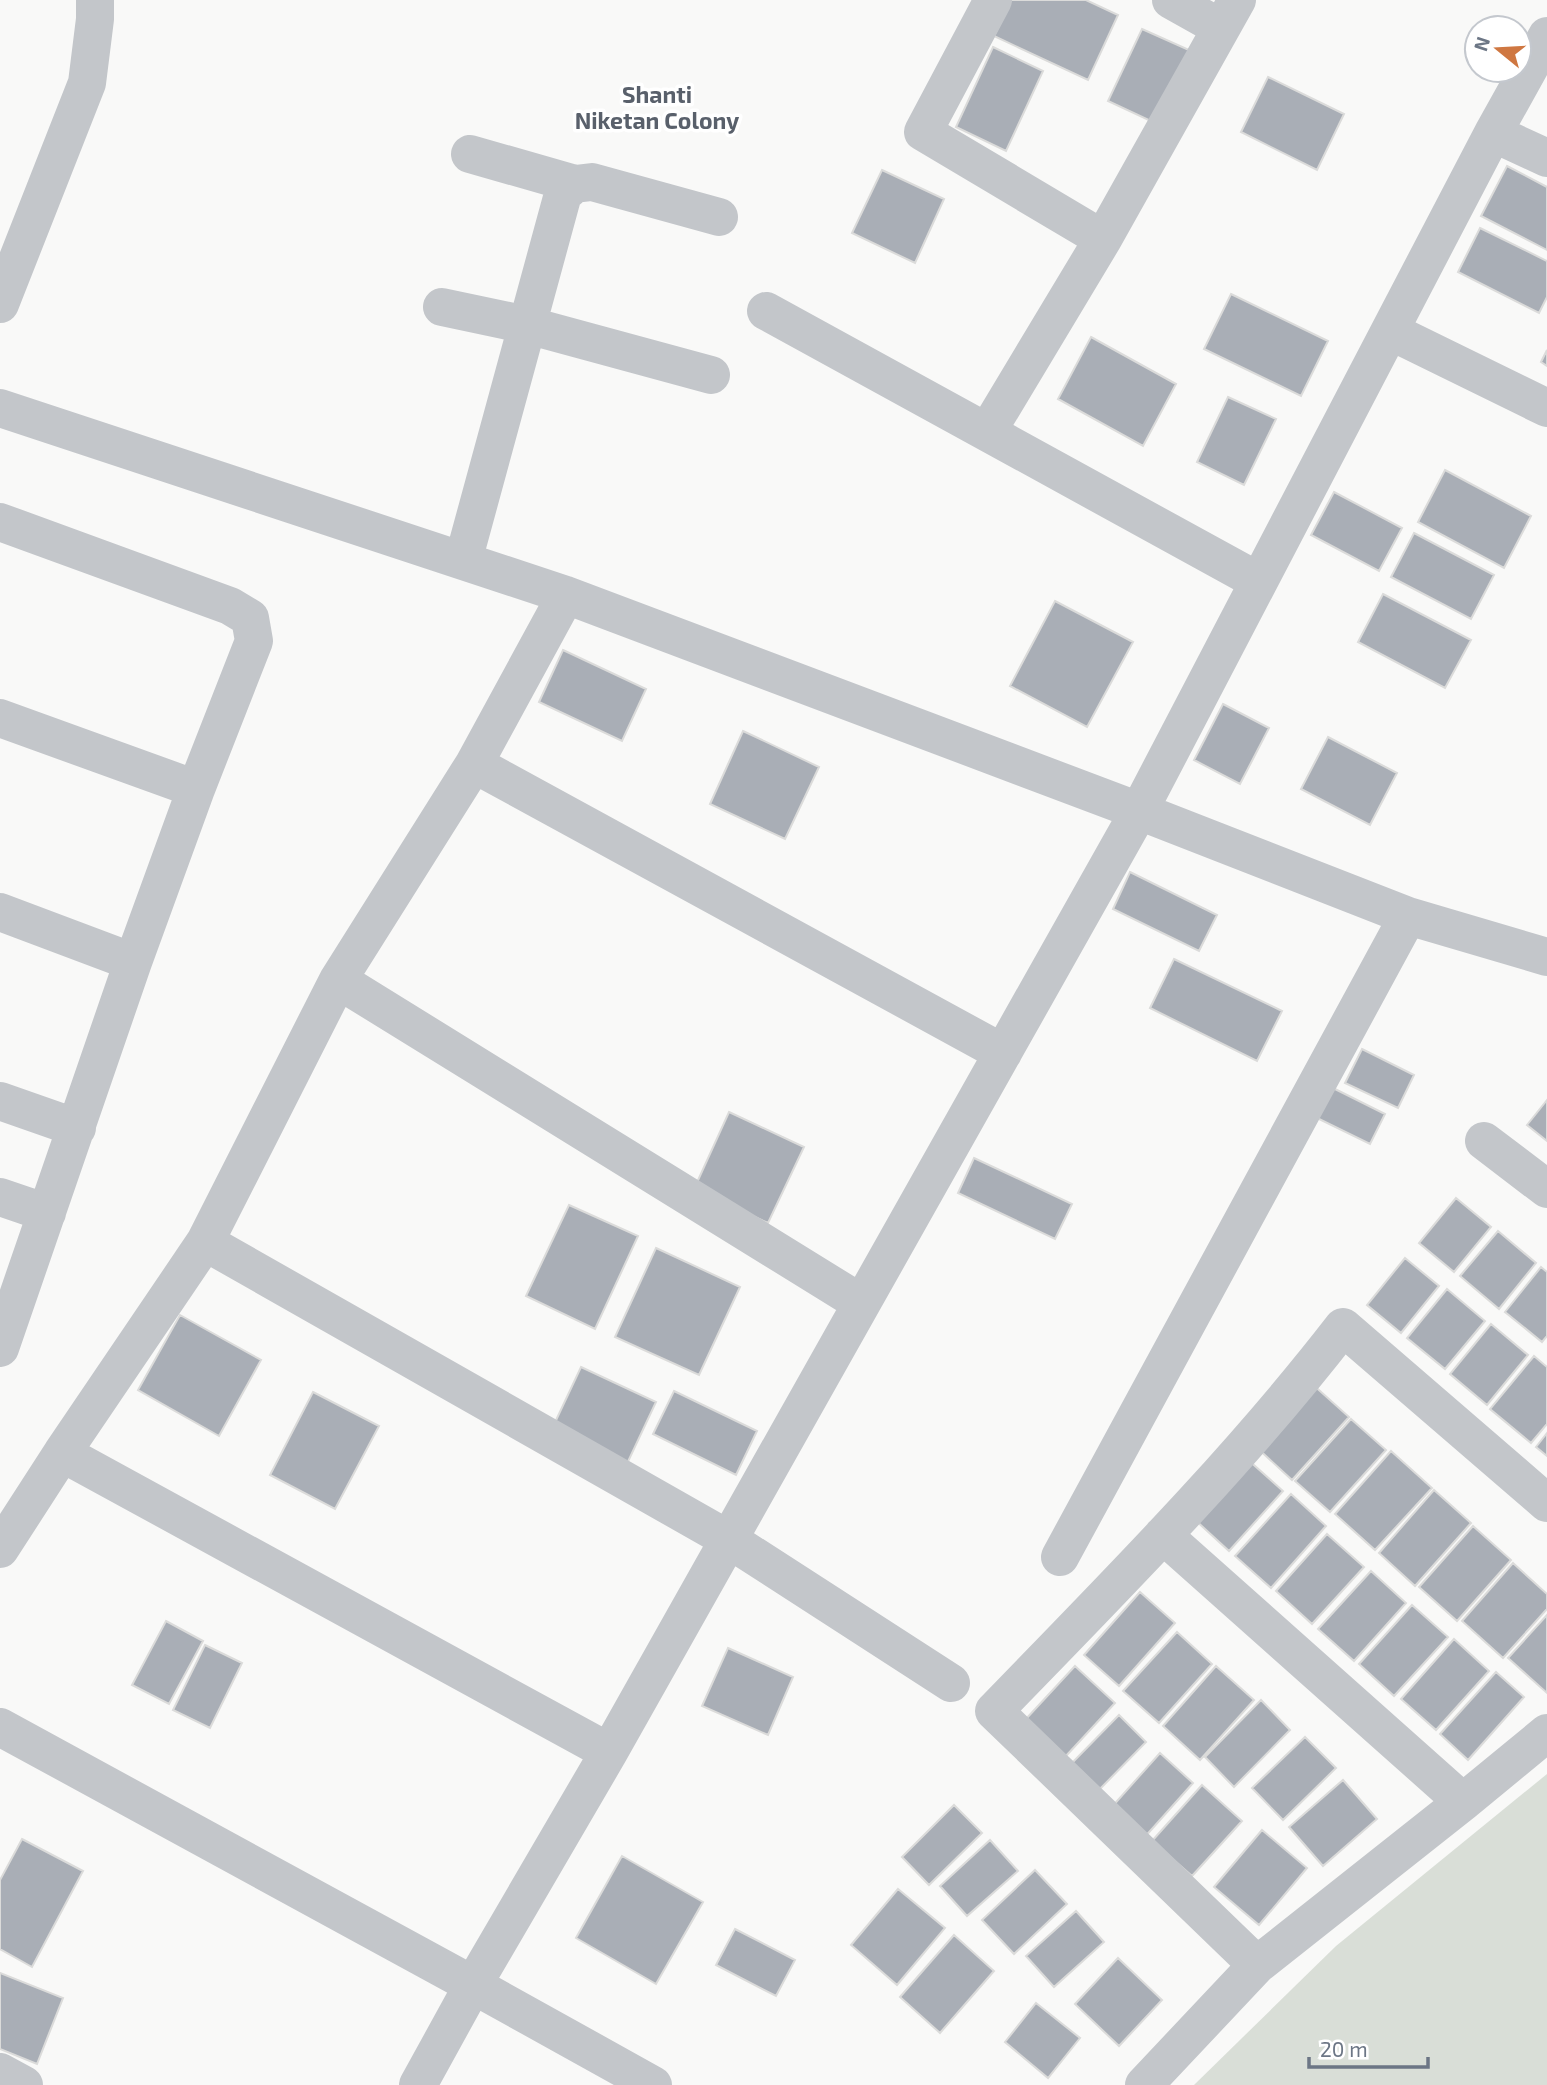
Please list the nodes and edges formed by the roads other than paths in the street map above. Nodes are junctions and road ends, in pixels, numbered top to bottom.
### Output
1 (95, 0) edge
2 (993, 0) edge
3 (1171, 0) edge
4 (1229, 14) edge
5 (1547, 36) edge
6 (1493, 133) junction
7 (471, 154) dead end
8 (1547, 158) edge
9 (575, 184) junction
10 (719, 217) dead end
11 (1103, 239) junction
12 (0, 304) edge
13 (442, 307) dead end
14 (766, 311) dead end
15 (527, 325) junction
16 (1390, 331) junction
17 (711, 375) dead end
18 (0, 408) edge
19 (1547, 408) edge
20 (987, 432) junction
21 (0, 522) edge
22 (463, 561) junction
23 (1258, 582) junction
24 (566, 595) junction
25 (0, 718) edge
26 (474, 764) junction
27 (196, 789) junction
28 (1139, 811) junction
29 (0, 912) edge
30 (1408, 916) junction
31 (1547, 957) edge
32 (133, 962) junction
33 (338, 980) junction
34 (1003, 1053) junction
35 (0, 1101) edge
36 (76, 1128) junction
37 (1484, 1141) dead end
38 (1547, 1189) edge
39 (0, 1197) edge
40 (47, 1213) junction
41 (205, 1242) junction
42 (861, 1303) junction
43 (0, 1348) edge
44 (62, 1453) junction
45 (1547, 1503) edge
46 (1163, 1535) junction
47 (728, 1539) junction
48 (0, 1549) edge
49 (1060, 1557) dead end
50 (951, 1684) dead end
51 (0, 1727) edge
52 (1547, 1733) edge
53 (609, 1752) junction
54 (1462, 1802) junction
55 (1257, 1965) junction
56 (473, 1985) junction
57 (0, 2072) edge
58 (24, 2085) edge
59 (418, 2085) edge
60 (653, 2085) edge
61 (1144, 2085) edge

1 - 12 street
2 - 11 street
3 - 4 street
4 - 11 street
5 - 6 street
6 - 8 street
6 - 16 street
7 - 9 street
9 - 10 street
9 - 15 street
11 - 20 street
13 - 15 street
14 - 20 street
15 - 17 street
15 - 22 street
16 - 19 street
16 - 23 street
18 - 22 street
20 - 23 street
21 - 27 street
22 - 24 street
23 - 28 street
24 - 26 street
24 - 28 street
25 - 27 street
26 - 33 street
26 - 34 street
27 - 32 street
28 - 30 street
28 - 34 street
29 - 32 street
30 - 31 street
30 - 49 street
32 - 36 street
33 - 41 street
33 - 42 street
34 - 42 street
35 - 36 street
36 - 40 street
37 - 38 street
39 - 40 street
40 - 43 street
41 - 44 street
41 - 47 street
42 - 47 street
44 - 48 street
44 - 53 street
45 - 46 street
46 - 54 street
46 - 55 street
47 - 50 street
47 - 53 street
51 - 56 street
52 - 54 street
53 - 56 street
54 - 55 street
55 - 61 street
56 - 59 street
56 - 60 street
57 - 58 street

